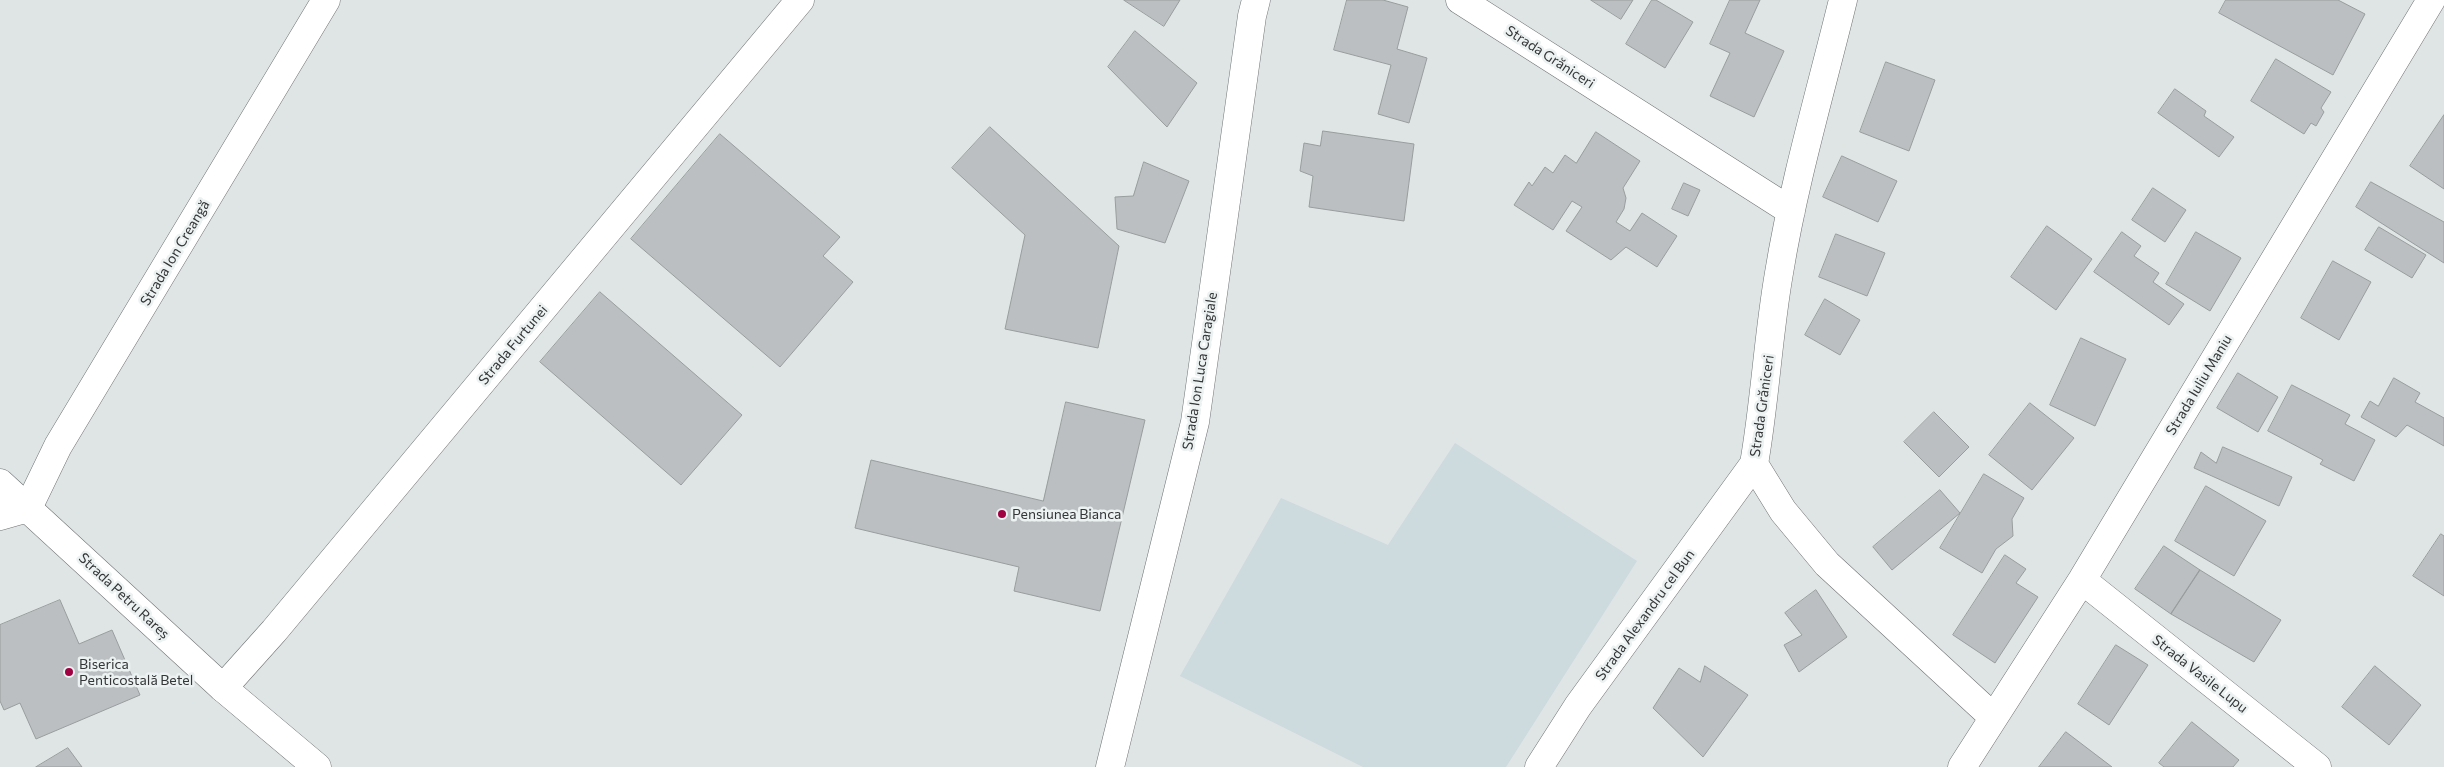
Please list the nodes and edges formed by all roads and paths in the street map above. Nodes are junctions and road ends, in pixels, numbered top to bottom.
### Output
1 (326, 0) edge
2 (800, 0) edge
3 (1256, 0) edge
4 (1460, 0) edge
5 (1843, 0) edge
6 (2431, 0) edge
7 (1790, 211) junction
8 (1754, 464) junction
9 (0, 483) edge
10 (28, 508) junction
11 (0, 516) edge
12 (2082, 580) junction
13 (223, 688) junction
14 (1993, 717) junction
15 (317, 767) edge
16 (1110, 767) edge
17 (1539, 767) edge
18 (1962, 767) edge
19 (2317, 767) edge

1 - 10 street, Strada Ion Creangă
2 - 13 street, Strada Furtunei
3 - 16 street, Strada Ion Luca Caragiale
4 - 7 street, Strada Grăniceri
5 - 7 street, Strada Grăniceri
6 - 12 street, Strada Iuliu Maniu
7 - 8 street, Strada Grăniceri
8 - 14 street, Strada Grăniceri
8 - 17 street, Strada Alexandru cel Bun
9 - 10 street, Strada Petru Rareș
10 - 11 street
10 - 13 street, Strada Petru Rareș
12 - 14 street, Strada Iuliu Maniu
12 - 19 street, Strada Vasile Lupu
13 - 15 street, Strada Petru Rareș
14 - 18 street, Strada Iuliu Maniu

